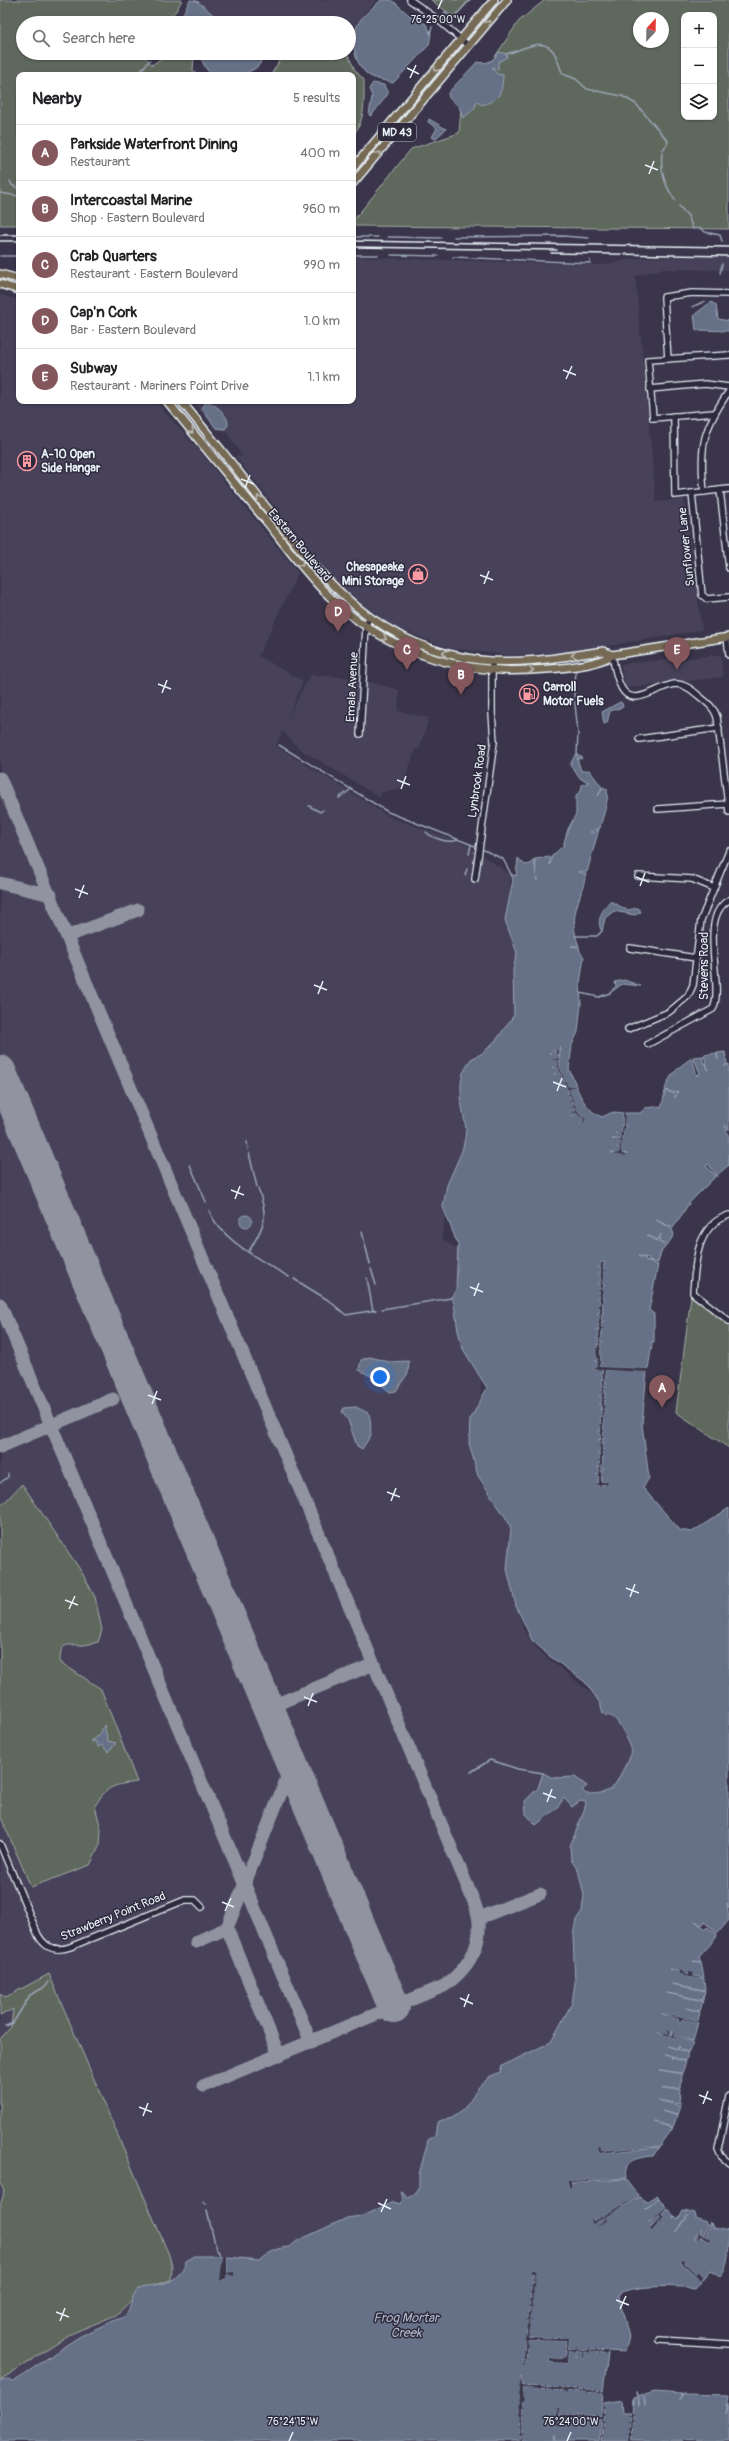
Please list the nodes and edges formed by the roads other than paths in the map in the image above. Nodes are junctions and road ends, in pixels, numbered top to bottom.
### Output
1 (410, 0) edge
2 (494, 0) edge
3 (507, 0) edge
4 (461, 40) junction
5 (469, 46) junction
6 (356, 164) edge
7 (356, 180) edge
8 (0, 274) edge
9 (16, 278) edge
10 (0, 284) edge
11 (16, 289) edge
12 (729, 294) edge
13 (729, 355) edge
14 (668, 359) junction
15 (729, 387) edge
16 (650, 389) junction
17 (729, 391) edge
18 (169, 404) edge
19 (183, 404) edge
20 (714, 413) junction
21 (674, 416) junction
22 (729, 489) edge
23 (720, 490) junction
24 (704, 492) junction
25 (692, 493) junction
26 (726, 520) edge
27 (728, 549) edge
28 (729, 568) edge
29 (729, 597) edge
30 (369, 617) junction
31 (366, 626) junction
32 (728, 637) edge
33 (612, 655) junction
34 (729, 655) edge
35 (492, 661) junction
36 (492, 670) junction
37 (719, 728) junction
38 (360, 734) dead end
39 (639, 739) dead end
40 (728, 804) edge
41 (658, 809) dead end
42 (729, 812) edge
43 (729, 851) edge
44 (638, 876) dead end
45 (475, 879) dead end
46 (714, 888) junction
47 (729, 900) edge
48 (630, 948) dead end
49 (696, 958) junction
50 (628, 1029) dead end
51 (648, 1044) dead end
52 (729, 1215) edge
53 (729, 1321) edge
54 (0, 1844) edge
55 (202, 1907) dead end
56 (729, 2096) edge
57 (729, 2163) edge
58 (659, 2340) dead end
59 (729, 2344) edge

1 - 4 street
2 - 4 main road, MD 43
5 -> 3 main road, MD 43
4 - 5 street
4 -> 6 main road, MD 43
7 -> 5 main road, MD 43
8 - 9 main road
10 - 11 main road
12 - 14 street
13 - 14 street
14 - 16 street
15 - 16 street
16 - 21 street
17 - 20 street
18 -> 31 main road, Eastern Boulevard
30 -> 19 main road, Eastern Boulevard
20 - 21 street
20 - 24 street
21 - 25 street
22 - 23 street
23 - 24 street
23 - 26 street
24 - 25 street
25 - 29 street, Sunflower Lane
26 - 27 street
27 - 28 street
30 - 31 street, Emala Avenue
35 -> 30 main road, Eastern Boulevard
31 -> 36 main road, Eastern Boulevard
31 - 38 street, Emala Avenue
32 - 33 main road, Eastern Boulevard
32 - 34 street
33 -> 35 main road, Eastern Boulevard
36 -> 33 main road, Eastern Boulevard
33 - 37 street
35 - 36 street, Lynbrook Road
36 - 45 street, Lynbrook Road
37 - 39 street
37 - 40 street
40 - 41 street
40 - 42 street
43 - 46 street
44 - 46 street
46 - 49 street
47 - 51 street, Stevens Road
48 - 49 street
49 - 50 street
52 - 53 street
54 - 55 street, Strawberry Point Road
56 - 57 street
58 - 59 street

